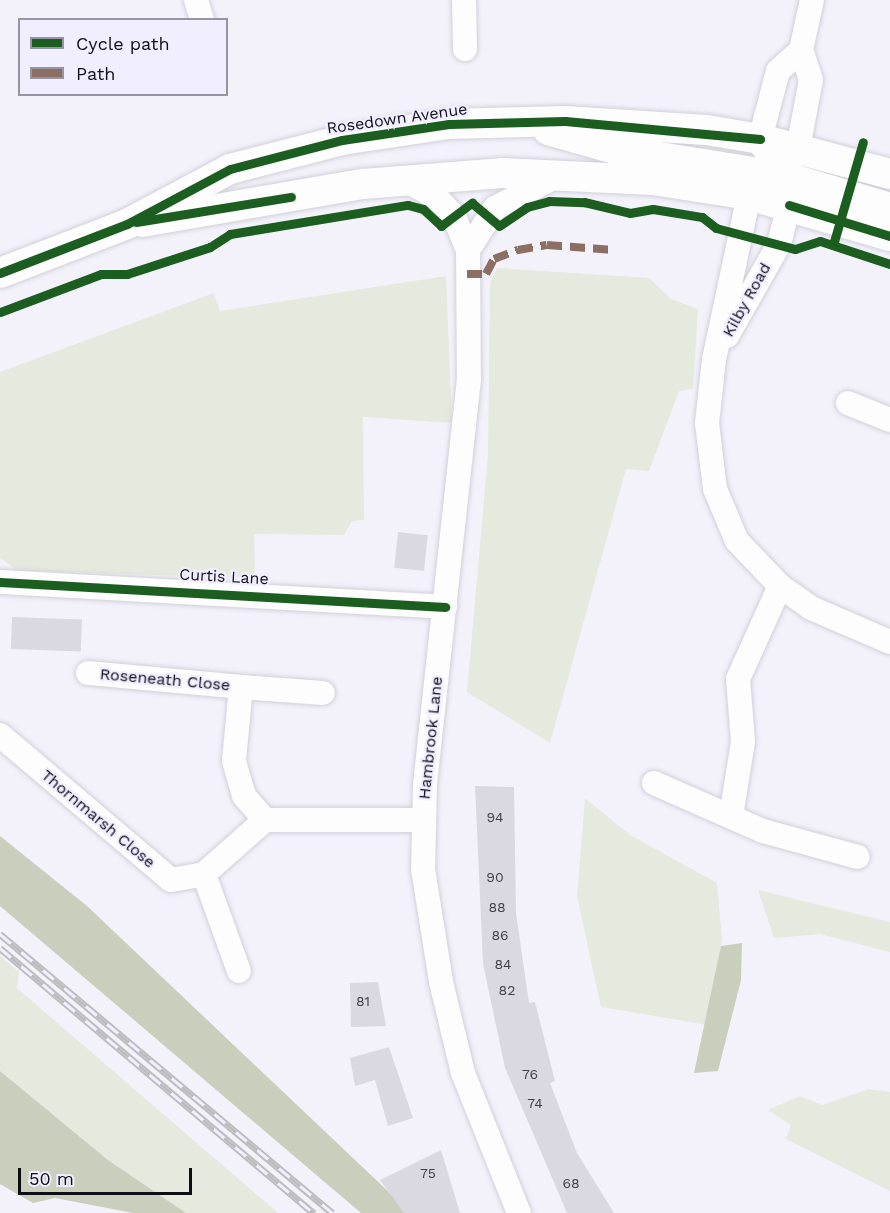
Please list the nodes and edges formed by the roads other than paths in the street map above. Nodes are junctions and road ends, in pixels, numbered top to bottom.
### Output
1 (196, 0) edge
2 (464, 0) edge
3 (812, 0) edge
4 (201, 18) edge
5 (465, 49) dead end
6 (801, 50) junction
7 (521, 122) junction
8 (760, 138) junction
9 (798, 148) junction
10 (890, 174) edge
11 (560, 175) junction
12 (405, 180) junction
13 (751, 183) junction
14 (791, 192) junction
15 (890, 208) edge
16 (127, 224) junction
17 (890, 236) edge
18 (468, 250) junction
19 (0, 273) edge
20 (714, 359) junction
21 (848, 403) dead end
22 (890, 420) edge
23 (0, 582) edge
24 (780, 586) junction
25 (445, 607) junction
26 (888, 636) edge
27 (88, 673) dead end
28 (241, 687) junction
29 (323, 693) dead end
30 (0, 735) edge
31 (654, 783) dead end
32 (730, 816) junction
33 (265, 820) junction
34 (422, 820) junction
35 (858, 857) dead end
36 (204, 874) junction
37 (239, 971) dead end
38 (519, 1213) edge

1 - 4 street
2 - 5 street
3 - 6 street
6 - 8 street
6 - 9 street
7 - 8 street, Rosedown Avenue
7 - 13 street
7 - 16 street, Rosedown Avenue
8 - 9 street, Rosedown Avenue
8 - 13 street
8 - 14 street
9 - 10 street, Rosedown Avenue
9 - 14 street
11 - 12 street, Rosedown Avenue
11 - 13 street, Rosedown Avenue
11 - 18 street
12 - 16 street, Rosedown Avenue
12 - 18 street, Hambrook Lane
13 - 14 street
13 - 20 street, Kilby Road
14 - 15 street
14 - 17 street
14 - 20 street, Kilby Road
16 - 19 street, Rosedown Avenue
18 - 25 street, Hambrook Lane
20 - 24 street, Kilby Road
21 - 22 street
23 - 25 street, Curtis Lane
24 - 26 street, Kilby Road
24 - 32 street
25 - 34 street, Hambrook Lane
27 - 28 street, Roseneath Close
28 - 29 street, Roseneath Close
28 - 33 street, Roseneath Close
30 - 36 street, Thornmarsh Close
31 - 32 street
32 - 35 street
33 - 34 street
33 - 36 street
34 - 38 street, Hambrook Lane
36 - 37 street

